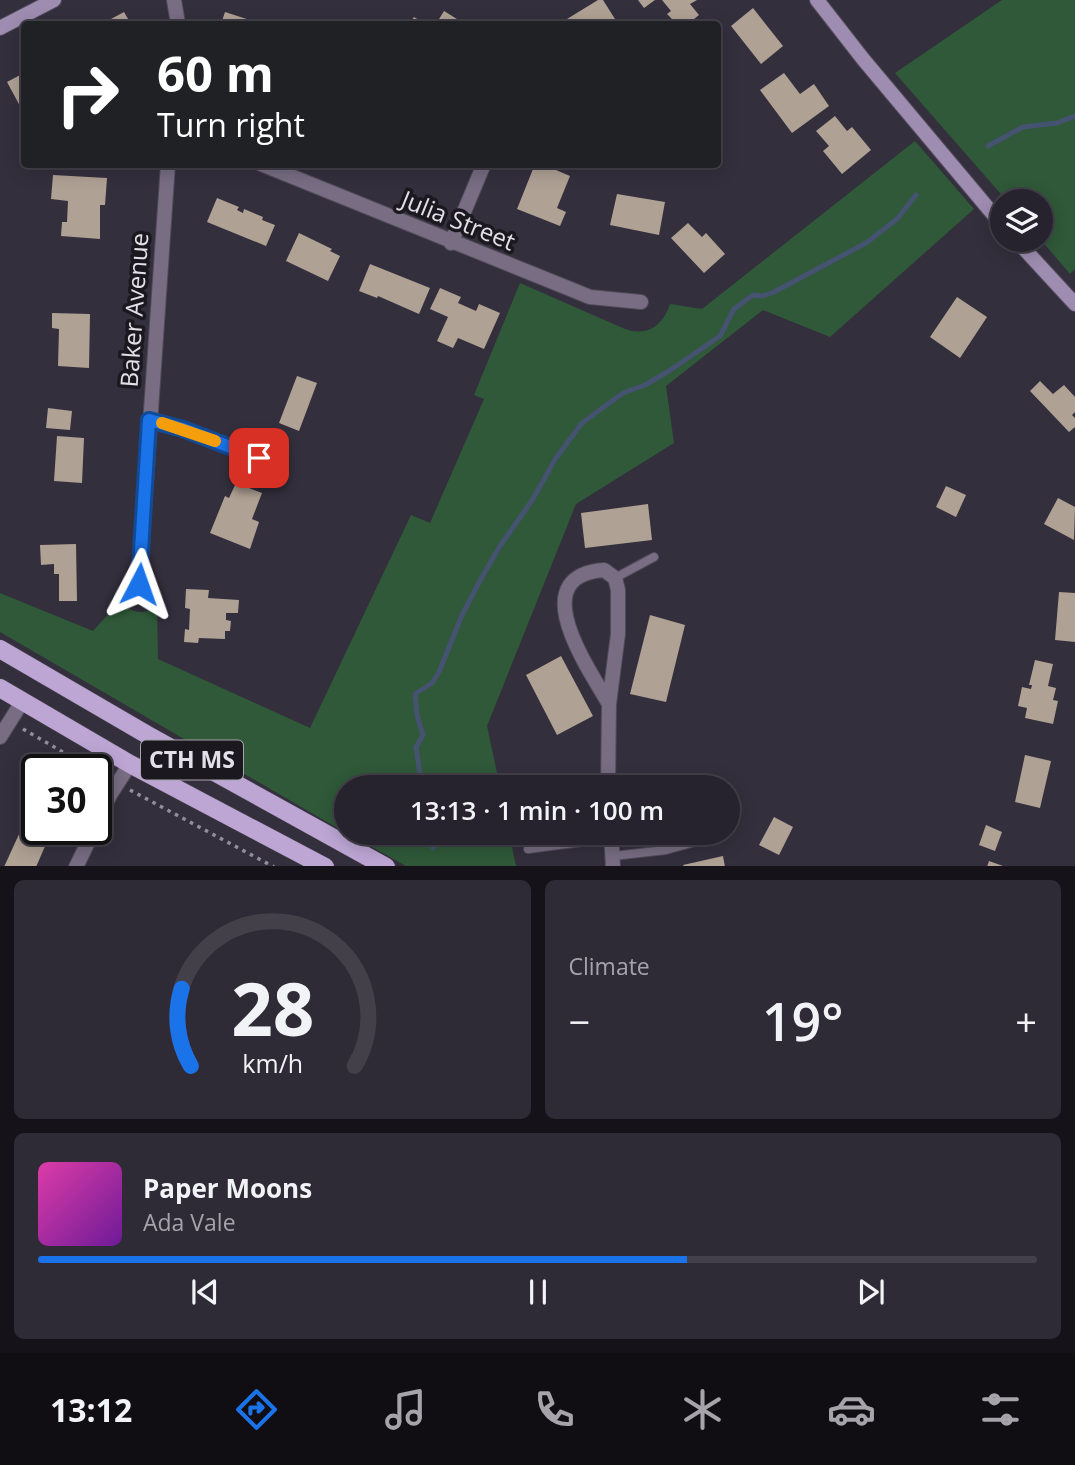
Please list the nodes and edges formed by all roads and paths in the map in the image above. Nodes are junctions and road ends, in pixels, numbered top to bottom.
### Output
1 (54, 0) edge
2 (174, 0) edge
3 (817, 0) edge
4 (178, 21) edge
5 (0, 29) edge
6 (168, 168) edge
7 (271, 168) edge
8 (482, 168) edge
9 (990, 210) edge
10 (451, 243) junction
11 (1027, 252) edge
12 (641, 302) dead end
13 (1075, 304) edge
14 (149, 420) junction
15 (284, 467) dead end
16 (653, 558) dead end
17 (615, 578) junction
18 (139, 584) dead end
19 (0, 649) edge
20 (0, 657) edge
21 (31, 669) junction
22 (0, 688) edge
23 (22, 702) junction
24 (608, 704) junction
25 (9, 720) junction
26 (0, 737) edge
27 (66, 754) edge
28 (130, 764) junction
29 (608, 775) edge
30 (112, 780) edge
31 (117, 783) junction
32 (112, 793) edge
33 (86, 845) edge
34 (554, 845) edge
35 (686, 845) edge
36 (528, 849) dead end
37 (613, 861) edge
38 (76, 866) edge
39 (274, 866) edge
40 (325, 866) edge
41 (386, 866) edge

1 - 5 street
2 - 4 street
3 - 9 street
6 - 14 street, Baker Avenue
7 - 10 street, Julia Street
8 - 10 street
10 - 12 street, Julia Street
11 - 13 street
14 - 15 lane
14 - 18 street, Baker Avenue
16 - 17 lane
17 - 24 street
17 - 24 street
19 - 21 main road, CTH MS
20 - 21 main road
21 - 41 main road, CTH MS
22 - 23 main road, CTH MS
23 - 25 street
23 - 28 main road, CTH MS
24 - 29 street
25 - 26 street
25 - 27 path
28 - 31 street
28 - 40 main road, CTH MS
30 - 31 path
31 - 32 street
31 - 39 path
33 - 38 street
34 - 36 lane
35 - 37 lane

